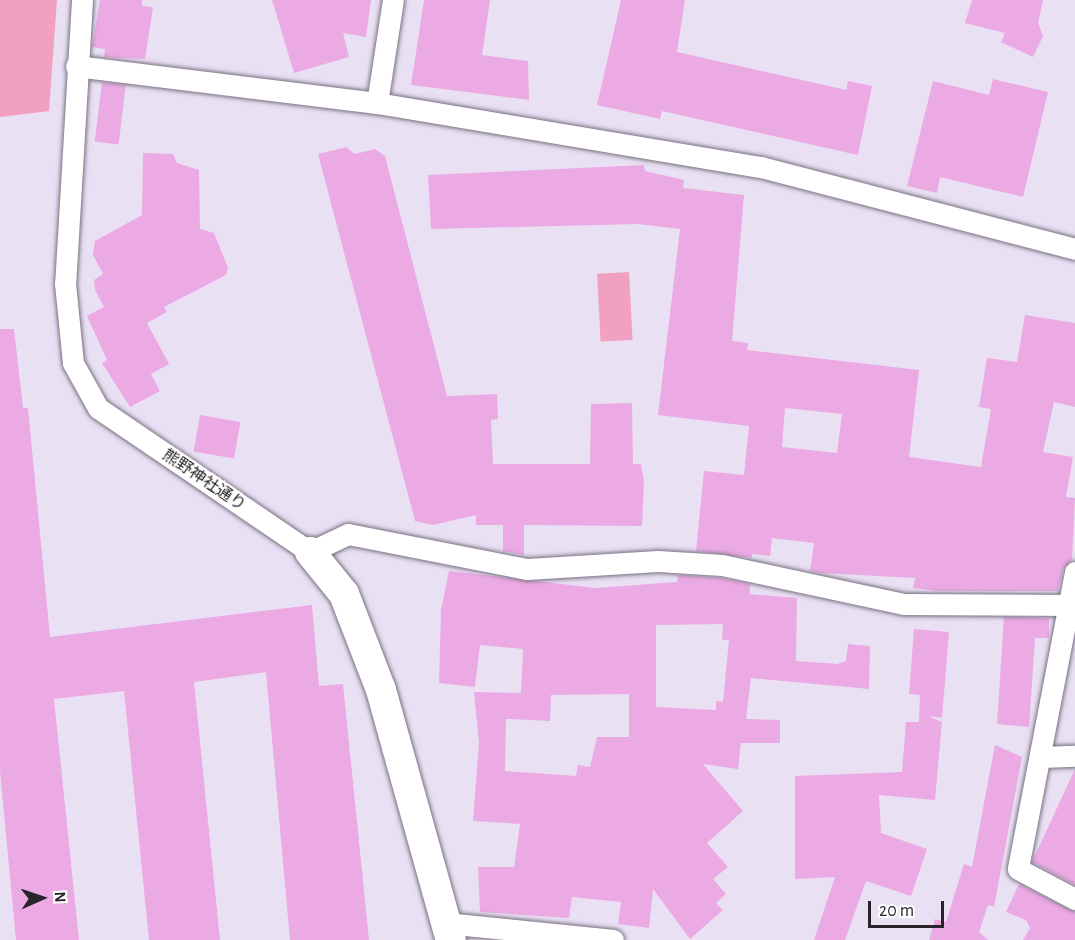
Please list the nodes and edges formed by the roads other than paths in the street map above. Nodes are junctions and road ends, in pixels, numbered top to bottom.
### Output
1 (82, 0) edge
2 (393, 0) edge
3 (76, 66) junction
4 (377, 103) junction
5 (1075, 249) edge
6 (310, 552) junction
7 (1075, 572) edge
8 (1073, 605) edge
9 (1075, 756) edge
10 (1041, 757) junction
11 (1075, 899) edge
12 (448, 932) edge
13 (613, 940) edge

1 - 3 street, 熊野神社通り
2 - 4 street
3 - 4 street
3 - 6 street, 熊野神社通り
4 - 5 street
6 - 8 street
6 - 12 main road, 熊野神社通り
7 - 8 street
8 - 10 street
9 - 10 street
10 - 11 street
12 - 13 street

